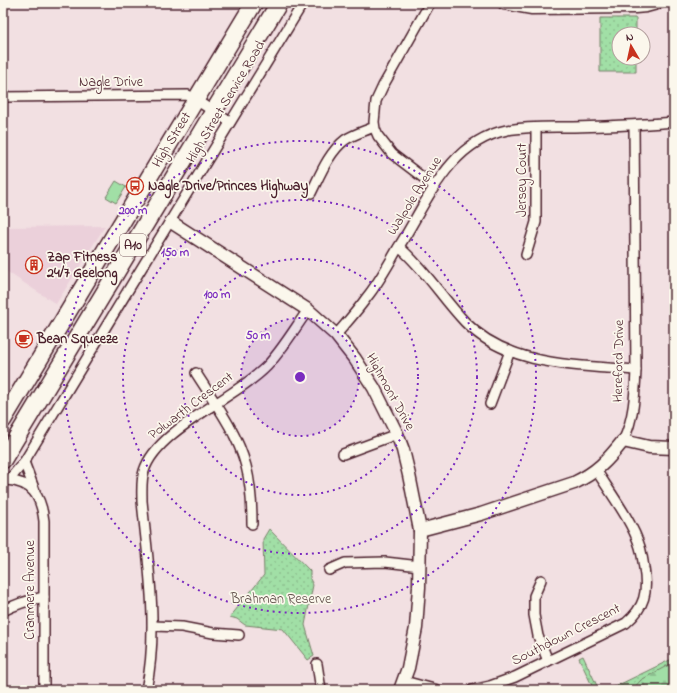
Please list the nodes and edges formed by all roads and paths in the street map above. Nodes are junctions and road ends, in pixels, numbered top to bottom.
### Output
1 (254, 3) edge
2 (279, 3) edge
3 (303, 3) edge
4 (430, 3) edge
5 (504, 3) edge
6 (657, 3) edge
7 (3, 97) edge
8 (196, 100) junction
9 (214, 112) junction
10 (230, 122) junction
11 (674, 122) edge
12 (634, 126) junction
13 (374, 127) junction
14 (536, 128) junction
15 (434, 186) junction
16 (311, 193) dead end
17 (171, 222) junction
18 (399, 247) junction
19 (526, 255) dead end
20 (308, 310) junction
21 (336, 334) junction
22 (510, 351) junction
23 (636, 370) junction
24 (196, 374) dead end
25 (216, 404) junction
26 (490, 404) dead end
27 (3, 420) edge
28 (397, 434) junction
29 (623, 441) junction
30 (674, 448) edge
31 (344, 454) dead end
32 (3, 460) edge
33 (24, 462) junction
34 (596, 470) junction
35 (6, 480) edge
36 (36, 492) junction
37 (252, 524) dead end
38 (420, 530) junction
39 (420, 566) junction
40 (329, 570) dead end
41 (541, 580) dead end
42 (44, 597) junction
43 (3, 611) edge
44 (153, 626) junction
45 (239, 635) dead end
46 (548, 661) junction
47 (317, 664) dead end
48 (402, 685) edge
49 (44, 690) edge
50 (146, 690) edge
51 (321, 690) edge
52 (438, 690) edge
53 (472, 690) edge

1 - 8 highway, High Street / A10
2 - 9 highway, High Street / A10
3 - 10 street, High Street Service Road
4 - 13 street
5 - 6 street
7 - 8 street, Nagle Drive
8 - 9 street, Nagle Drive
8 - 27 highway, High Street / A10
9 - 10 street, High Street
9 - 32 highway, High Street / A10
10 - 17 street, High Street Service Road
11 - 12 street, Walpole Avenue
12 - 14 street, Walpole Avenue
12 - 23 street, Hereford Drive
13 - 15 street
13 - 16 street
14 - 15 street, Walpole Avenue
14 - 19 street, Jersey Court
15 - 18 street, Walpole Avenue
17 - 20 street, Highmont Drive
17 - 33 street, High Street Service Road
18 - 21 street, Walpole Avenue
18 - 22 street
20 - 21 street, Highmont Drive
20 - 25 street, Polwarth Crescent
21 - 28 street, Highmont Drive
22 - 23 street
22 - 26 street
23 - 29 street, Hereford Drive
24 - 25 street
25 - 37 street
25 - 44 street, Polwarth Crescent
28 - 31 street
28 - 38 street, Highmont Drive
29 - 30 street
29 - 34 street, Hereford Drive
33 - 35 street, High Street Service Road
33 - 36 street, Cranmere Avenue
34 - 38 street, Hereford Drive
34 - 46 street, Southdown Crescent
35 - 36 street
36 - 42 street, Cranmere Avenue
38 - 39 street, Highmont Drive
39 - 40 street
39 - 48 street, Highmont Drive
41 - 46 street
42 - 43 street
42 - 49 street, Cranmere Avenue
44 - 45 street
44 - 50 street, Polwarth Crescent
46 - 53 street, Southdown Crescent
47 - 51 street
48 - 52 street

